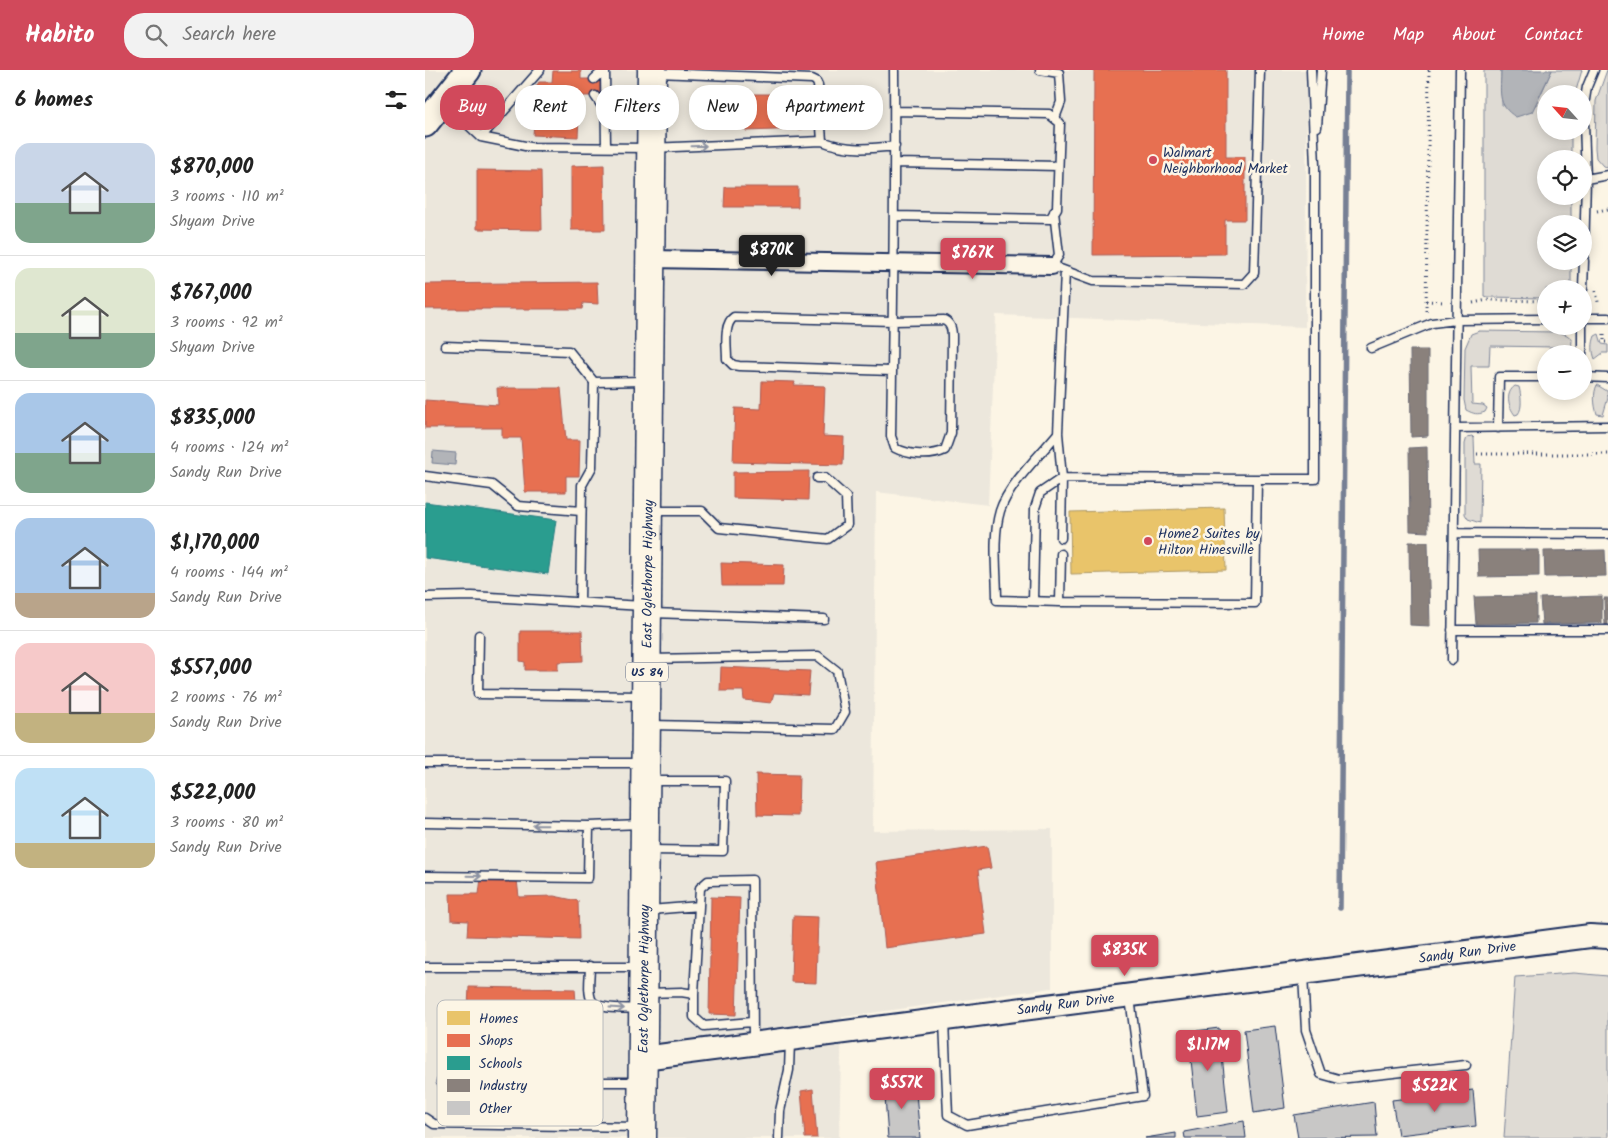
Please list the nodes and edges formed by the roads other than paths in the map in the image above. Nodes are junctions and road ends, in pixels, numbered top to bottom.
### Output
1 (540, 70) edge
2 (605, 70) edge
3 (894, 70) edge
4 (1040, 70) edge
5 (1260, 70) edge
6 (1311, 70) edge
7 (1321, 70) edge
8 (1460, 70) edge
9 (1594, 70) edge
10 (651, 71) edge
11 (1059, 72) edge
12 (462, 74) edge
13 (594, 79) dead end
14 (455, 85) edge
15 (605, 85) edge
16 (1588, 85) edge
17 (440, 106) edge
18 (895, 111) junction
19 (1055, 118) junction
20 (425, 124) edge
21 (474, 130) edge
22 (606, 130) edge
23 (481, 137) junction
24 (822, 141) junction
25 (895, 146) junction
26 (606, 147) junction
27 (650, 148) junction
28 (895, 163) junction
29 (1058, 166) junction
30 (1315, 166) junction
31 (1608, 175) edge
32 (1592, 178) edge
33 (1054, 212) junction
34 (895, 216) junction
35 (650, 259) junction
36 (894, 263) junction
37 (1059, 268) junction
38 (1592, 318) edge
39 (1608, 318) edge
40 (1537, 319) edge
41 (1457, 320) junction
42 (893, 321) junction
43 (445, 346) dead end
44 (1371, 348) dead end
45 (892, 371) junction
46 (1537, 377) edge
47 (1592, 378) edge
48 (1608, 378) edge
49 (649, 381) junction
50 (594, 382) junction
51 (1608, 426) edge
52 (1455, 428) junction
53 (1498, 428) junction
54 (1058, 433) junction
55 (425, 476) edge
56 (817, 478) dead end
57 (1062, 478) junction
58 (1257, 479) junction
59 (581, 511) junction
60 (648, 511) junction
61 (1453, 534) junction
62 (1608, 534) edge
63 (1061, 538) dead end
64 (1061, 554) dead end
65 (425, 597) edge
66 (1033, 601) junction
67 (580, 602) junction
68 (1060, 602) junction
69 (647, 609) junction
70 (825, 620) dead end
71 (1452, 630) junction
72 (1608, 630) edge
73 (479, 635) dead end
74 (647, 659) junction
75 (1452, 660) dead end
76 (647, 696) junction
77 (646, 725) junction
78 (425, 763) edge
79 (646, 772) junction
80 (425, 823) edge
81 (589, 826) junction
82 (645, 837) junction
83 (425, 876) edge
84 (699, 906) junction
85 (645, 910) junction
86 (1608, 937) edge
87 (590, 966) junction
88 (425, 967) edge
89 (1302, 973) junction
90 (643, 990) junction
91 (694, 994) junction
92 (1129, 995) junction
93 (592, 1000) edge
94 (603, 1005) edge
95 (944, 1019) junction
96 (753, 1033) junction
97 (790, 1039) junction
98 (1465, 1065) dead end
99 (643, 1070) junction
100 (603, 1072) edge
101 (425, 1118) edge
102 (437, 1124) edge
103 (480, 1126) edge
104 (642, 1133) edge
105 (779, 1138) edge

1 - 23 lane
2 - 13 lane
2 - 15 lane
3 - 18 lane
4 - 11 lane
5 - 37 lane
6 - 30 lane
7 - 30 lane
8 - 41 lane
9 - 16 lane
10 - 24 lane
10 - 27 highway, East Oglethorpe Highway / US 84
11 - 19 lane
12 - 14 main road
17 - 20 main road
18 - 19 lane
18 - 25 lane
19 - 29 lane
21 - 23 lane
22 - 26 lane
23 - 26 lane
24 - 25 lane
27 -> 24 lane
25 - 28 lane
26 - 27 lane
27 - 35 highway, East Oglethorpe Highway / US 84
28 - 29 lane
28 - 34 lane
29 - 33 lane
30 - 58 lane
31 - 32 lane
33 - 34 lane
33 - 37 lane
34 - 36 lane
35 - 36 street
35 - 49 highway, East Oglethorpe Highway / US 84
36 - 37 street
36 - 42 lane
37 - 54 lane
38 - 39 lane
40 - 41 lane
41 - 44 lane
41 - 52 lane
42 - 45 lane
42 - 45 lane
42 - 45 lane
43 - 50 lane
46 - 53 lane
47 - 48 lane
49 - 50 lane
49 - 60 highway, East Oglethorpe Highway / US 84
50 - 59 lane
51 - 53 lane
52 - 53 lane
52 - 61 lane
54 - 57 lane
54 - 66 lane
55 - 59 lane
56 - 60 lane
57 - 58 lane
57 - 63 lane
57 - 66 lane
58 - 68 lane
59 - 67 lane
60 - 69 highway, East Oglethorpe Highway / US 84
61 - 62 lane
61 - 71 lane
64 - 68 lane
65 - 67 lane
66 - 68 lane
67 - 69 lane
69 - 70 lane
69 - 74 highway, East Oglethorpe Highway / US 84
71 - 72 lane
71 - 75 lane
73 - 76 lane
74 - 76 highway, East Oglethorpe Highway / US 84
74 - 77 lane
76 - 77 highway, East Oglethorpe Highway / US 84
77 - 79 highway, East Oglethorpe Highway / US 84
78 - 79 lane
79 - 82 highway, East Oglethorpe Highway / US 84
79 - 82 lane
81 -> 80 lane
81 - 82 lane
83 -> 81 lane
82 - 85 highway, East Oglethorpe Highway / US 84
84 - 85 lane
84 - 91 lane
84 - 96 lane
85 - 90 highway, East Oglethorpe Highway / US 84
86 - 89 street, Sandy Run Drive
87 - 88 lane
87 - 90 lane
87 -> 93 lane
89 - 92 street, Sandy Run Drive
89 - 98 lane
90 - 91 lane
94 -> 90 lane
90 - 99 highway, East Oglethorpe Highway / US 84
91 - 96 lane
92 - 95 street, Sandy Run Drive
92 - 95 lane
95 - 97 street, Sandy Run Drive
96 - 97 street, Sandy Run Drive
96 - 99 street, Sandy Run Drive
97 - 105 lane
99 - 100 lane
99 - 104 highway, East Oglethorpe Highway / US 84
101 - 102 lane
103 - 104 lane

